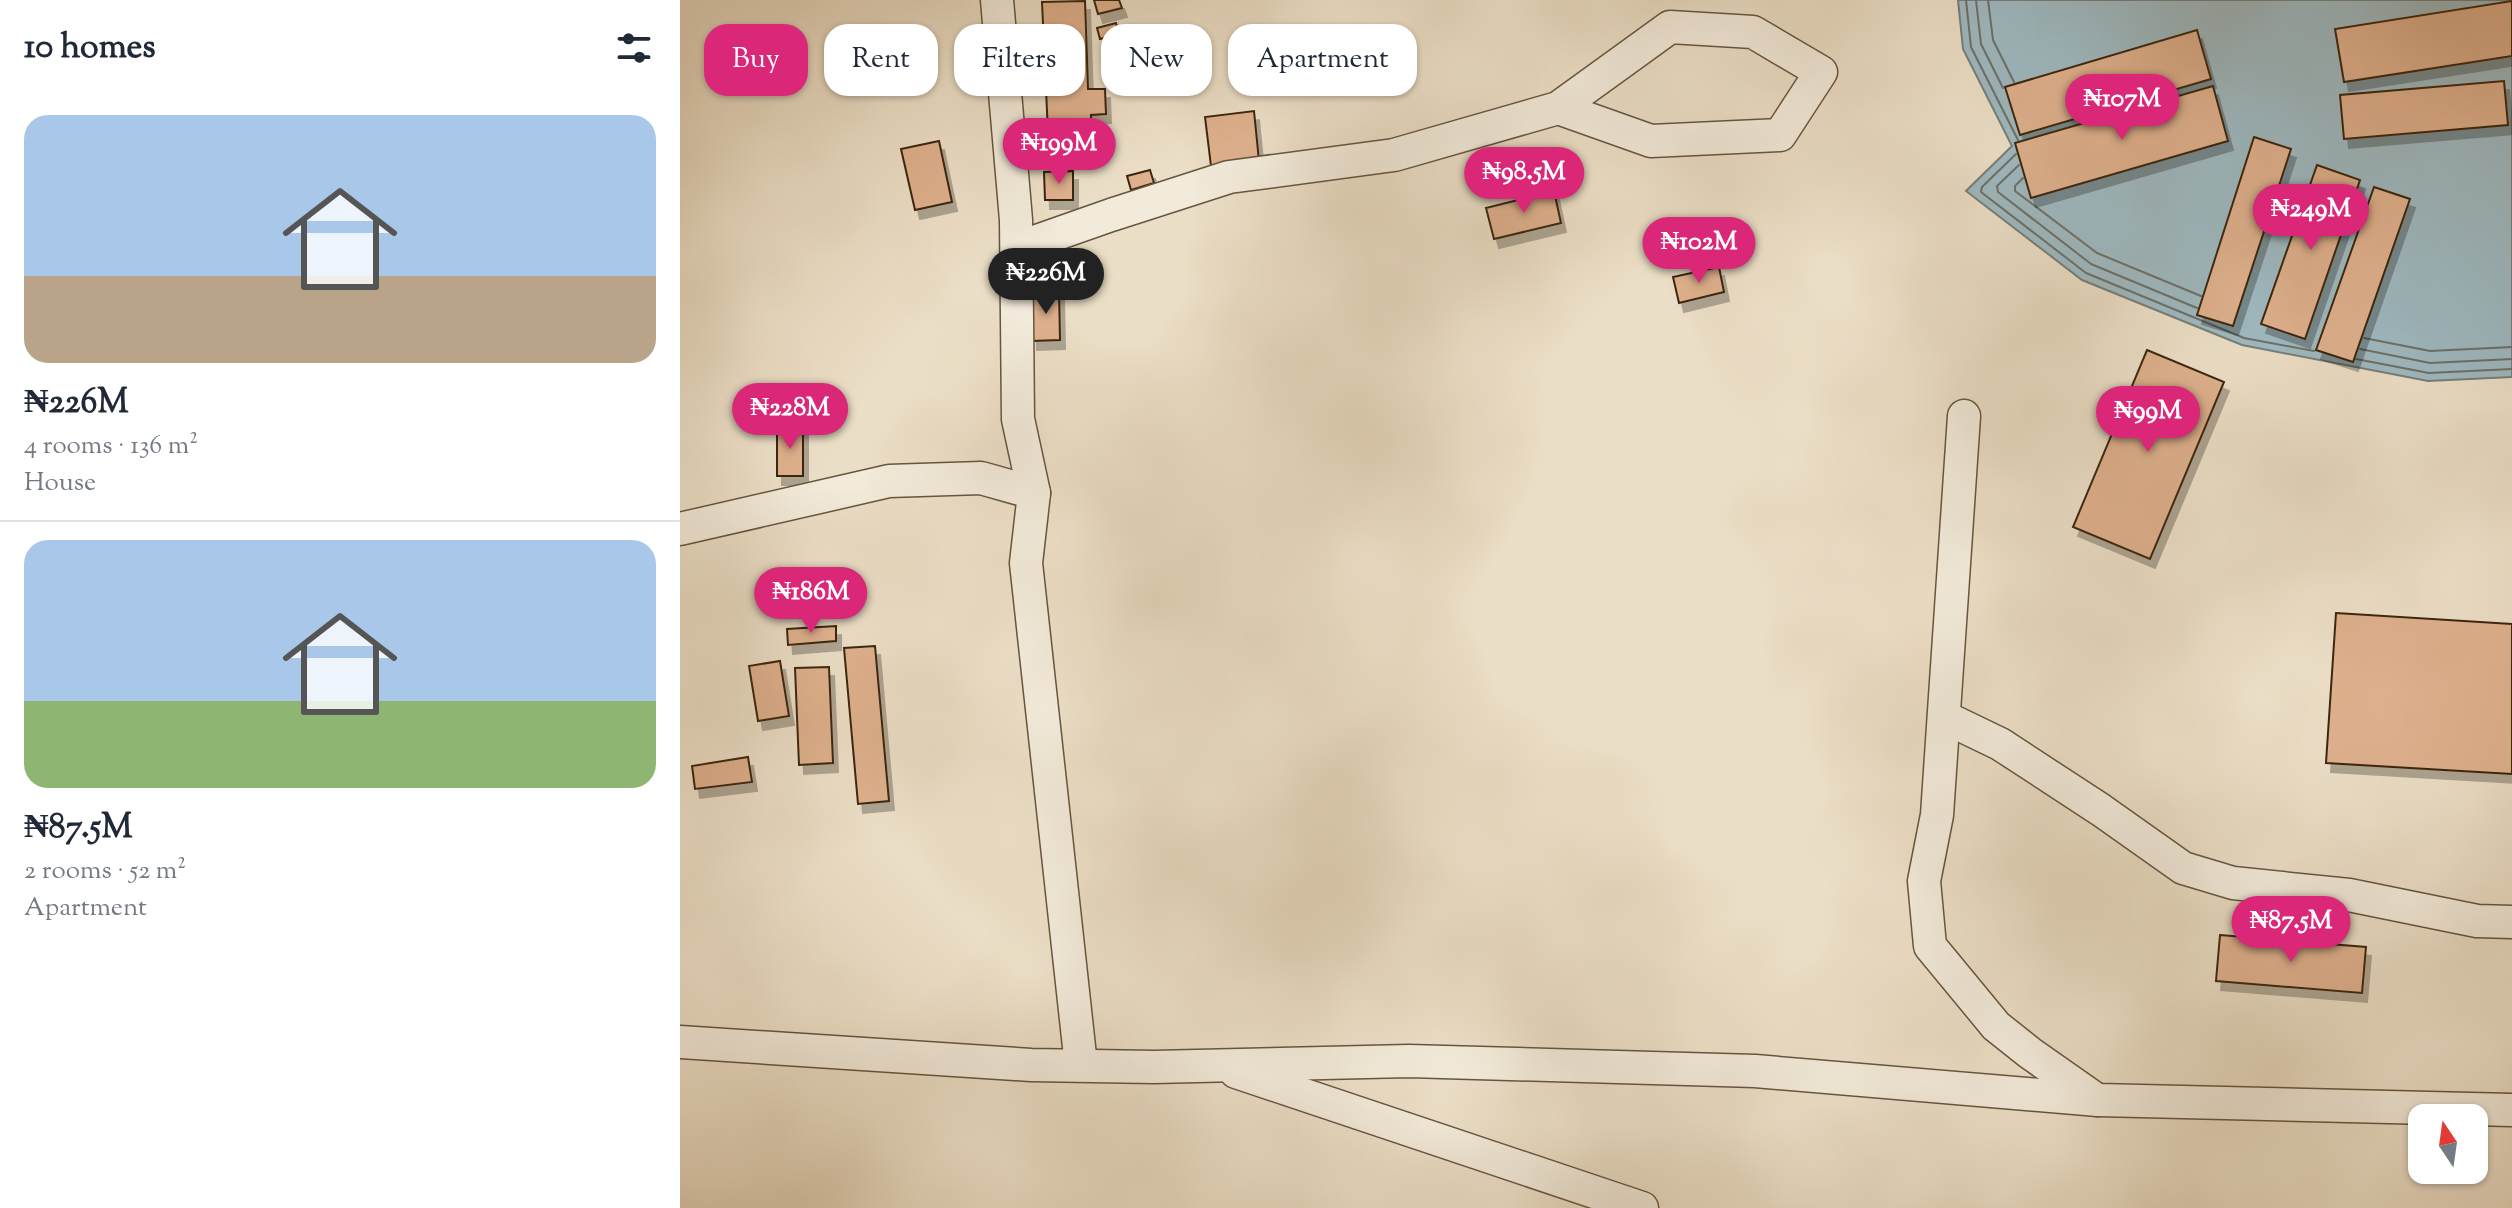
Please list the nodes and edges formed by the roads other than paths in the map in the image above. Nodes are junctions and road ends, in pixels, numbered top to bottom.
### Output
1 (997, 0) edge
2 (1558, 108) junction
3 (1017, 248) junction
4 (1964, 416) dead end
5 (1034, 493) junction
6 (680, 529) edge
7 (1944, 717) junction
8 (2512, 922) edge
9 (680, 1042) edge
10 (1081, 1065) junction
11 (1214, 1065) junction
12 (2098, 1100) junction
13 (2512, 1110) edge
14 (1642, 1208) edge

1 - 3 street
2 - 2 street
2 - 3 street
3 - 5 street
4 - 7 street
5 - 6 street
5 - 10 street
7 - 8 street
7 - 12 street
9 - 10 street
10 - 11 street
11 - 12 street
11 - 14 street
12 - 13 street

